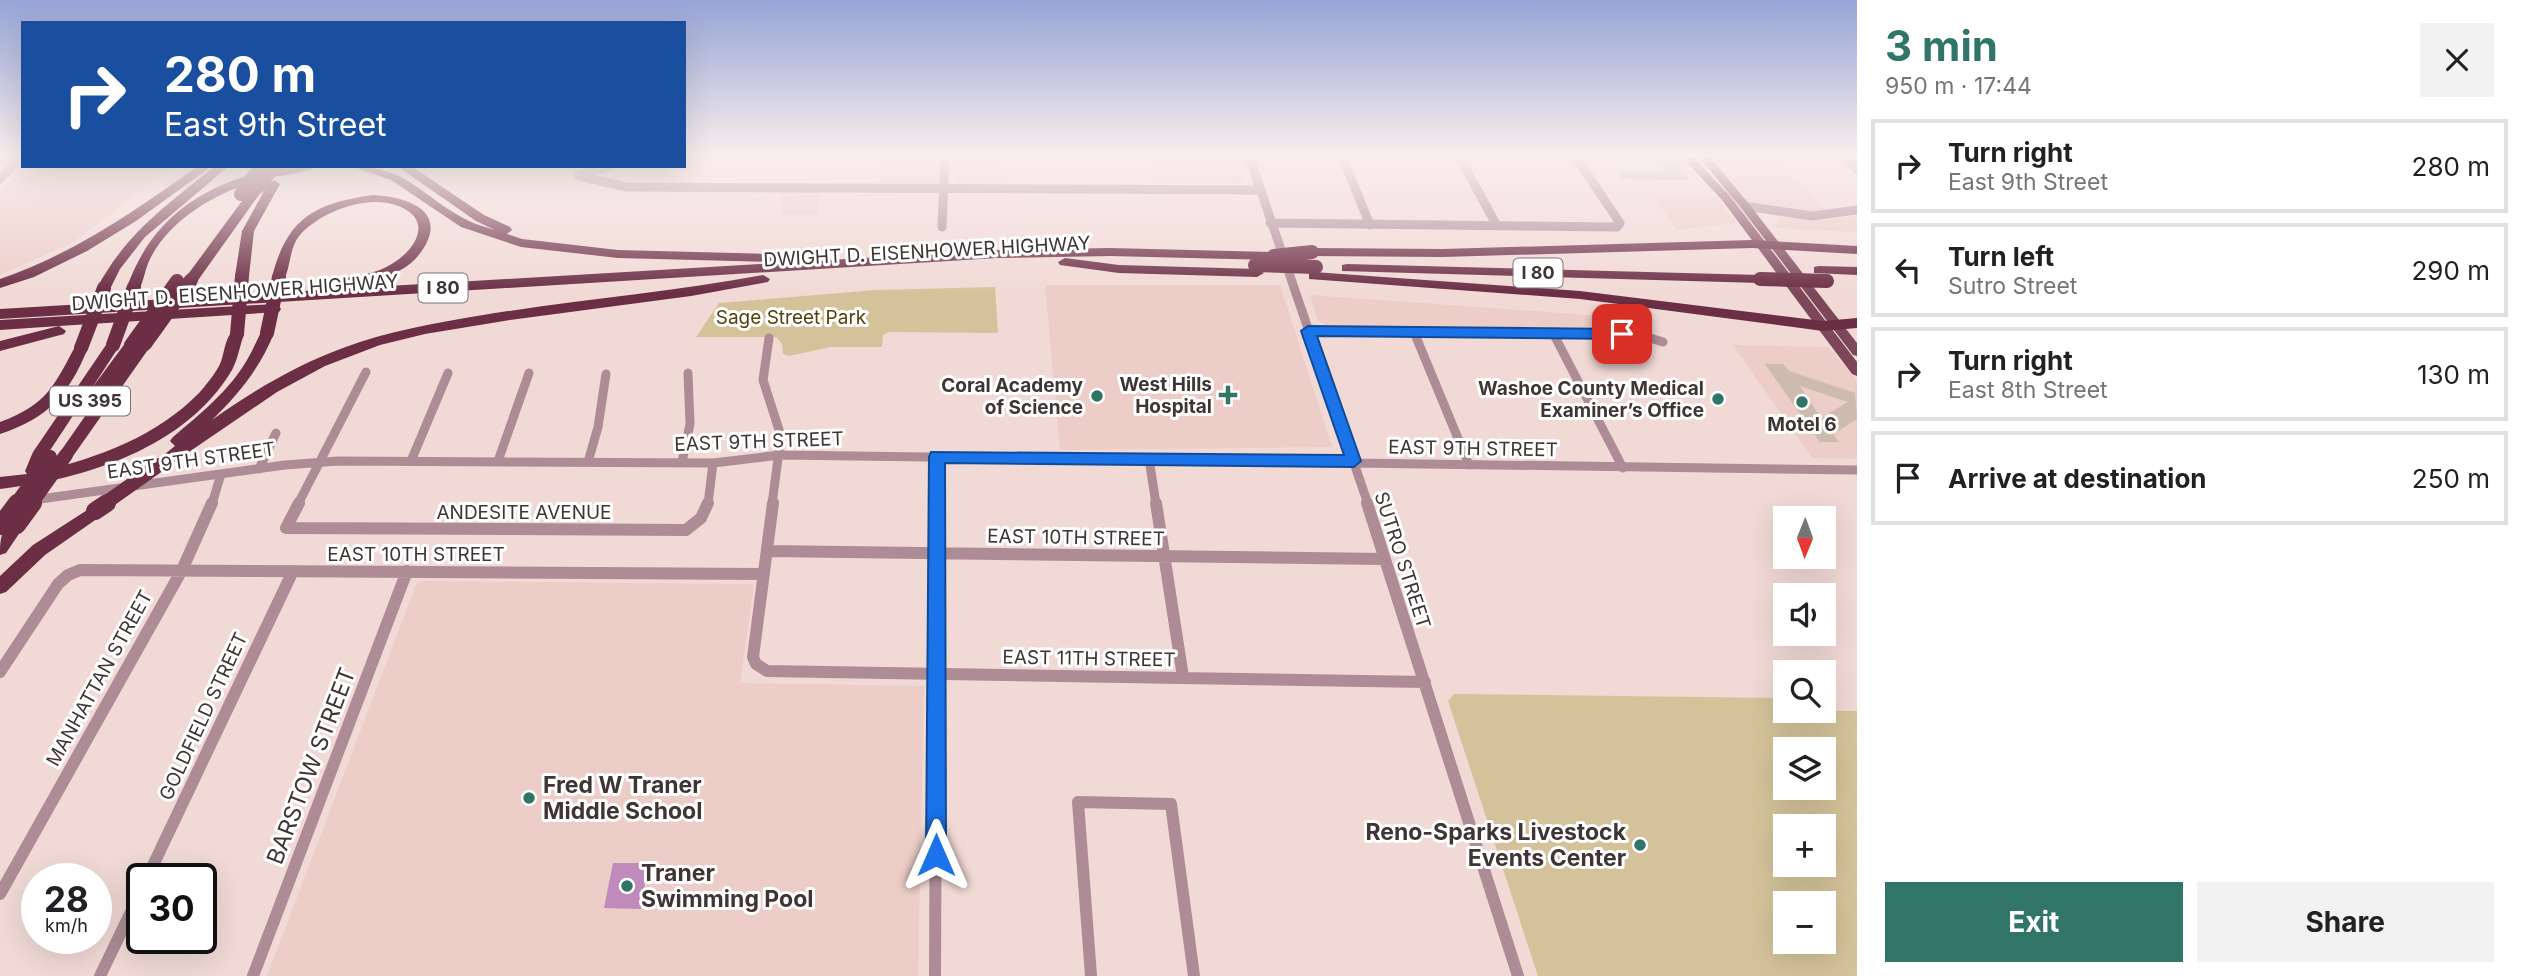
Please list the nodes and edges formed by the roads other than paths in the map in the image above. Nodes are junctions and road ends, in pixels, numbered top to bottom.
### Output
1 (155, 202) edge
2 (178, 202) edge
3 (204, 202) edge
4 (236, 202) edge
5 (247, 202) edge
6 (264, 202) edge
7 (361, 202) edge
8 (397, 202) edge
9 (431, 202) edge
10 (456, 202) edge
11 (943, 202) edge
12 (1263, 202) edge
13 (1360, 202) edge
14 (1484, 202) edge
15 (1604, 202) edge
16 (1729, 202) edge
17 (1741, 202) edge
18 (1745, 206) junction
19 (1857, 210) edge
20 (1270, 223) junction
21 (1370, 225) junction
22 (1497, 226) junction
23 (942, 227) dead end
24 (1767, 244) junction
25 (569, 248) junction
26 (1857, 250) edge
27 (887, 260) junction
28 (1314, 263) junction
29 (1255, 265) junction
30 (1857, 271) edge
31 (1823, 276) junction
32 (763, 279) junction
33 (184, 280) junction
34 (1857, 282) edge
35 (0, 284) edge
36 (277, 288) edge
37 (277, 288) edge
38 (277, 288) edge
39 (277, 288) edge
40 (228, 312) junction
41 (0, 313) edge
42 (1857, 323) edge
43 (0, 325) edge
44 (1830, 326) junction
45 (1308, 331) junction
46 (1414, 332) junction
47 (1553, 333) junction
48 (769, 338) dead end
49 (1663, 342) dead end
50 (0, 346) edge
51 (1857, 352) edge
52 (1857, 371) edge
53 (366, 372) dead end
54 (447, 373) dead end
55 (529, 373) dead end
56 (688, 373) dead end
57 (606, 374) dead end
58 (0, 428) edge
59 (276, 433) dead end
60 (780, 455) junction
61 (51, 456) junction
62 (937, 457) junction
63 (1149, 459) junction
64 (322, 461) junction
65 (411, 461) junction
66 (498, 461) junction
67 (1354, 461) junction
68 (588, 462) junction
69 (682, 462) junction
70 (713, 463) junction
71 (1469, 465) junction
72 (153, 466) junction
73 (1623, 468) junction
74 (259, 469) junction
75 (1857, 470) edge
76 (221, 474) junction
77 (0, 483) edge
78 (0, 504) edge
79 (8, 525) edge
80 (0, 548) edge
81 (767, 551) junction
82 (936, 553) junction
83 (1164, 556) junction
84 (1384, 559) junction
85 (182, 570) junction
86 (293, 571) junction
87 (407, 571) junction
88 (764, 574) junction
89 (0, 587) edge
90 (0, 672) edge
91 (934, 674) junction
92 (1183, 677) junction
93 (1424, 682) junction
94 (154, 863) edge
95 (0, 894) edge
96 (126, 922) edge
97 (100, 976) edge
98 (253, 976) edge
99 (935, 976) edge
100 (1091, 976) edge
101 (1194, 976) edge
102 (1518, 976) edge

1 - 35 highway
2 - 58 highway, bridge
3 - 61 highway, bridge
4 - 33 highway, US 395, bridge
5 - 33 highway, US 395, bridge
6 - 77 highway, bridge
7 - 38 highway, bridge
8 - 37 highway, bridge
9 - 25 highway
10 - 25 highway
11 - 23 street
12 - 20 street, SUTRO STREET
13 - 21 street
14 - 22 street
15 - 22 street
16 - 24 main road
17 - 18 main road
18 - 19 street
18 - 24 main road
20 - 21 street
20 - 45 street, SUTRO STREET
21 - 22 street
24 - 26 highway
24 - 28 highway
24 - 44 main road
25 - 27 highway
27 - 29 highway, DWIGHT D. EISENHOWER HIGHWAY / I 80
27 - 41 highway, DWIGHT D. EISENHOWER HIGHWAY / I 80
28 - 29 highway
28 - 29 highway, DWIGHT D. EISENHOWER HIGHWAY / I 80, bridge
28 - 31 highway, DWIGHT D. EISENHOWER HIGHWAY / I 80, bridge
28 - 44 highway
29 - 32 highway, DWIGHT D. EISENHOWER HIGHWAY / I 80
30 - 31 highway, DWIGHT D. EISENHOWER HIGHWAY / I 80
31 - 34 highway, DWIGHT D. EISENHOWER HIGHWAY / I 80
32 - 40 highway, DWIGHT D. EISENHOWER HIGHWAY / I 80
32 - 72 highway
33 - 61 highway, US 395, bridge
36 - 41 highway, bridge
39 - 72 highway, bridge
40 - 43 highway, DWIGHT D. EISENHOWER HIGHWAY / I 80
40 - 50 highway
42 - 44 highway
44 - 51 main road
44 - 52 main road
45 - 46 street
45 - 67 street, SUTRO STREET
46 - 47 street
46 - 71 street
47 - 49 street
47 - 73 street
48 - 60 street
53 - 64 street
54 - 65 street
55 - 66 street
56 - 69 street
57 - 68 street
59 - 74 street
60 - 62 street, EAST 9TH STREET
60 - 70 street, EAST 9TH STREET
60 - 81 street
61 - 79 highway, US 395, bridge
61 - 79 highway, US 395, bridge
62 - 63 street, EAST 9TH STREET
62 - 82 street
63 - 67 street, EAST 9TH STREET
63 - 83 street
64 - 65 street, EAST 9TH STREET
64 - 70 street, ANDESITE AVENUE
64 - 74 street, EAST 9TH STREET
65 - 66 street, EAST 9TH STREET
66 - 68 street, EAST 9TH STREET
67 - 71 street, EAST 9TH STREET
67 - 84 street, SUTRO STREET
68 - 69 street, EAST 9TH STREET
69 - 70 street, EAST 9TH STREET
71 - 73 street, EAST 9TH STREET
72 - 89 highway, bridge
73 - 75 street, EAST 9TH STREET
74 - 76 street, EAST 9TH STREET
76 - 78 street, EAST 9TH STREET
76 - 85 street, MANHATTAN STREET
79 - 80 highway, US 395
81 - 82 street, EAST 10TH STREET
81 - 88 street
82 - 83 street, EAST 10TH STREET
82 - 91 street
83 - 84 street, EAST 10TH STREET
83 - 92 street
84 - 93 street, SUTRO STREET
85 - 86 street, EAST 10TH STREET
85 - 90 street, EAST 10TH STREET
85 - 95 street, MANHATTAN STREET
86 - 87 street, EAST 10TH STREET
86 - 94 street, GOLDFIELD STREET
87 - 88 street, EAST 10TH STREET
87 - 98 street, BARSTOW STREET
88 - 91 street, EAST 11TH STREET
91 - 92 street, EAST 11TH STREET
91 - 99 street
92 - 93 street, EAST 11TH STREET
93 - 102 street, SUTRO STREET
96 - 97 street
100 - 101 street

